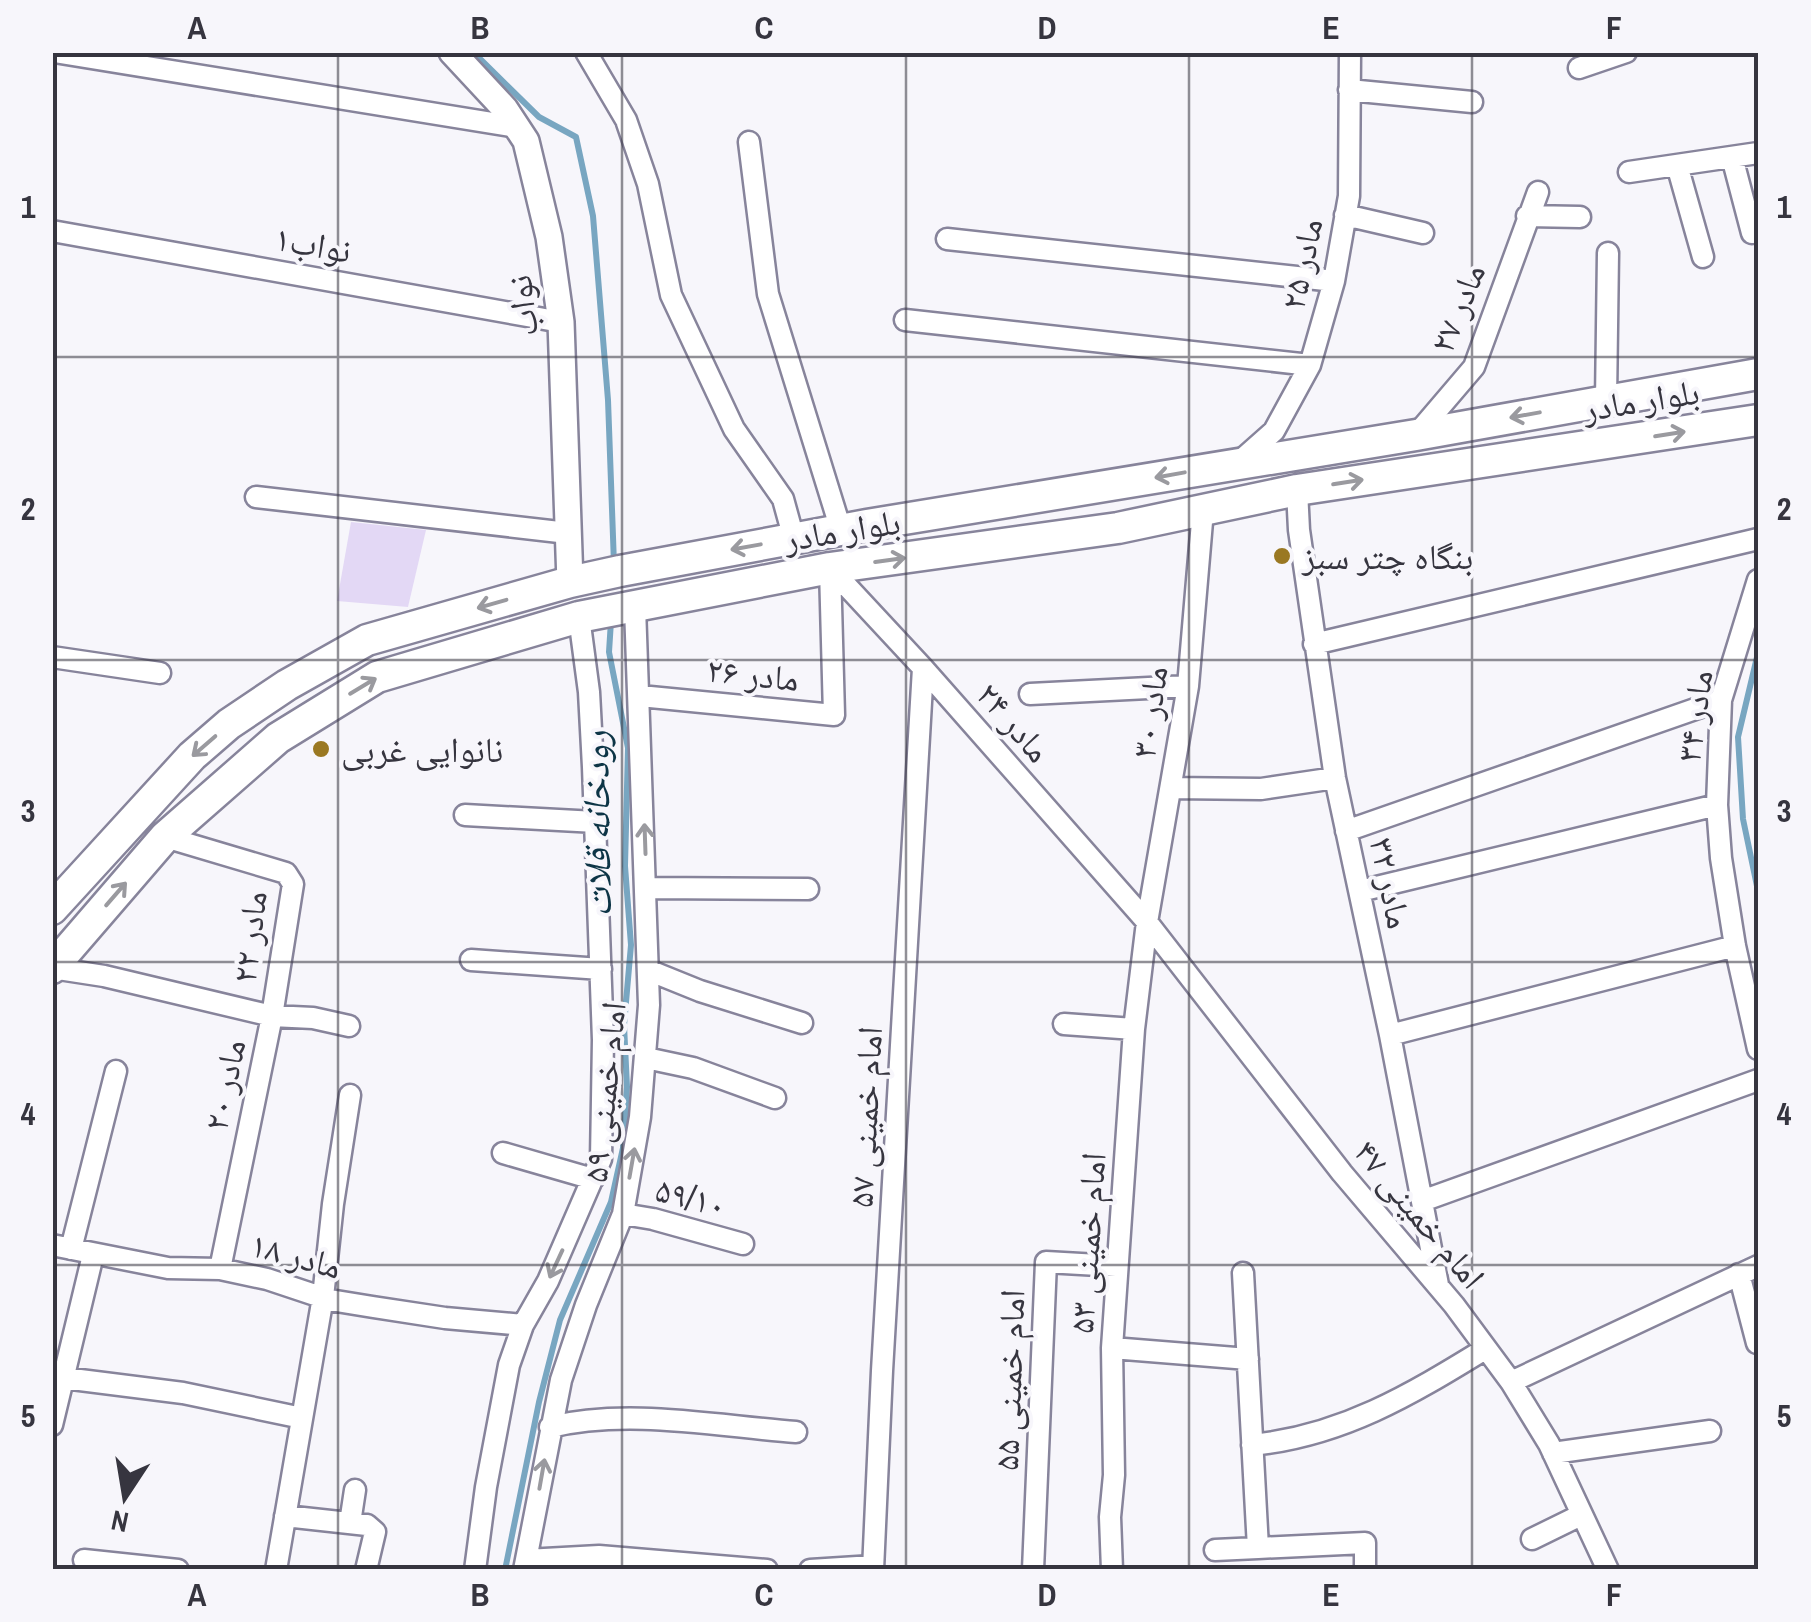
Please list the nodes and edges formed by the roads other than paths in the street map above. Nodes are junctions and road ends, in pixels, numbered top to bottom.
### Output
1 (452, 52) edge
2 (586, 52) edge
3 (1350, 52) edge
4 (1626, 52) edge
5 (56, 53) edge
6 (1579, 68) dead end
7 (1349, 90) junction
8 (1472, 102) dead end
9 (517, 128) junction
10 (748, 142) dead end
11 (1758, 154) edge
12 (1732, 157) junction
13 (1677, 166) junction
14 (1629, 172) dead end
15 (1538, 192) dead end
16 (1345, 215) junction
17 (1527, 216) junction
18 (1580, 218) dead end
19 (52, 232) edge
20 (1423, 233) dead end
21 (1752, 233) dead end
22 (948, 240) dead end
23 (1608, 254) dead end
24 (1704, 257) dead end
25 (1334, 281) junction
26 (905, 320) dead end
27 (561, 322) junction
28 (1310, 364) junction
29 (1758, 374) edge
30 (1606, 401) junction
31 (1758, 420) edge
32 (1416, 435) junction
33 (1237, 463) junction
34 (1112, 485) junction
35 (1297, 490) junction
36 (256, 497) dead end
37 (1203, 510) junction
38 (1118, 528) junction
39 (841, 530) junction
40 (568, 533) junction
41 (794, 538) junction
42 (1758, 539) edge
43 (830, 568) junction
44 (578, 580) junction
45 (1758, 580) edge
46 (607, 612) junction
47 (1314, 644) junction
48 (52, 657) edge
49 (923, 668) junction
50 (160, 674) dead end
51 (1188, 686) junction
52 (1030, 694) dead end
53 (640, 696) junction
54 (1721, 700) junction
55 (1335, 778) junction
56 (1171, 788) junction
57 (1717, 806) junction
58 (466, 815) dead end
59 (596, 822) junction
60 (1346, 830) junction
61 (166, 837) junction
62 (647, 888) junction
63 (808, 889) dead end
64 (1360, 892) junction
65 (52, 909) edge
66 (1147, 922) junction
67 (1735, 946) junction
68 (471, 960) dead end
69 (52, 968) edge
70 (601, 969) junction
71 (648, 970) junction
72 (272, 1016) junction
73 (802, 1022) dead end
74 (1064, 1024) dead end
75 (348, 1026) dead end
76 (1134, 1029) junction
77 (1390, 1035) junction
78 (1758, 1049) edge
79 (646, 1058) junction
80 (116, 1070) dead end
81 (1758, 1080) edge
82 (350, 1094) dead end
83 (775, 1098) dead end
84 (504, 1152) dead end
85 (593, 1179) junction
86 (1422, 1201) junction
87 (622, 1214) junction
88 (743, 1244) dead end
89 (62, 1247) edge
90 (93, 1255) junction
91 (1116, 1266) junction
92 (220, 1269) junction
93 (1749, 1270) edge
94 (1243, 1272) dead end
95 (1438, 1287) junction
96 (323, 1298) junction
97 (523, 1325) junction
98 (1757, 1343) edge
99 (1112, 1348) junction
100 (1485, 1349) junction
101 (1248, 1359) junction
102 (64, 1378) junction
103 (1511, 1382) junction
104 (302, 1418) junction
105 (53, 1421) edge
106 (550, 1426) junction
107 (1710, 1431) dead end
108 (796, 1432) dead end
109 (1252, 1444) junction
110 (1553, 1453) junction
111 (356, 1490) dead end
112 (1581, 1515) junction
113 (285, 1516) junction
114 (350, 1523) junction
115 (1532, 1539) dead end
116 (1258, 1548) junction
117 (1216, 1550) dead end
118 (84, 1560) dead end
119 (525, 1564) edge
120 (873, 1568) edge
121 (178, 1570) edge
122 (276, 1570) edge
123 (366, 1570) edge
124 (476, 1570) edge
125 (767, 1570) edge
126 (810, 1570) edge
127 (1033, 1570) edge
128 (1112, 1570) edge
129 (1365, 1570) edge
130 (1608, 1570) edge

1 - 9 street, نواب
2 - 41 street
3 - 7 street, مادر ۲۵
4 - 6 street
5 - 9 street
7 - 8 street
7 - 16 street, مادر ۲۵
9 - 27 street, نواب
10 - 39 street
11 - 12 street
12 - 13 street
12 - 21 street
13 - 14 street
13 - 24 street
15 - 17 street, مادر ۲۷
16 - 20 street
16 - 25 street, مادر ۲۵
17 - 18 street
17 - 32 street, مادر ۲۷
19 - 27 street, نواب۱
22 - 25 street
23 - 30 street
25 - 28 street, مادر ۲۵
26 - 28 street
27 - 40 street, نواب
28 - 33 street, مادر ۲۵
29 - 30 main road, بلوار مادر
30 -> 32 main road, بلوار مادر
35 -> 31 main road, بلوار مادر
32 - 33 main road, بلوار مادر
33 -> 34 main road, بلوار مادر
34 - 38 main road
34 - 39 main road, بلوار مادر
35 - 37 main road, بلوار مادر
35 - 47 street, مادر ۳۲
36 - 40 street
37 - 38 main road, بلوار مادر
37 - 51 street, مادر ۳۰
43 -> 38 main road, بلوار مادر
39 - 41 main road, بلوار مادر
40 - 44 street, نواب
41 -> 44 main road, بلوار مادر
42 - 47 street
43 - 46 main road, بلوار مادر
43 - 49 street, مادر ۲۴
43 - 53 street, مادر ۲۶
44 -> 65 main road, بلوار مادر
45 - 54 street, مادر ۳۴
46 - 53 street, امام خمینی ۵۹
46 - 59 street, امام خمینی ۵۹
61 -> 46 main road, بلوار مادر
47 - 55 street, مادر ۳۲
48 - 50 street
49 - 66 street, مادر ۲۴
49 - 120 street, امام خمینی ۵۷
51 - 52 street
51 - 56 street, مادر ۳۰
62 -> 53 street, امام خمینی ۵۹
54 - 57 street, مادر ۳۴
54 - 60 street
55 - 56 street
55 - 60 street, مادر ۳۲
56 - 66 street, مادر ۳۰
57 - 64 street
57 - 67 street, مادر ۳۴
58 - 59 street
59 - 70 street, امام خمینی ۵۹
60 - 64 street, مادر ۳۲
69 -> 61 main road, بلوار مادر
61 - 72 street, مادر ۲۲
62 - 63 street
62 - 71 street, امام خمینی ۵۹
64 - 77 street, مادر ۳۲
66 - 76 street, امام خمینی ۵۳
66 - 95 street, امام خمینی ۴۷
67 - 77 street
67 - 78 street, مادر ۳۴
68 - 70 street
69 - 72 street, مادر ۲۰
70 - 85 street, امام خمینی ۵۹
71 - 73 street
71 - 79 street, امام خمینی ۵۹
72 - 75 street
72 - 92 street, مادر ۲۰
74 - 76 street
76 - 91 street, امام خمینی ۵۳
77 - 86 street, مادر ۳۲
79 - 83 street
87 -> 79 street, امام خمینی ۵۹
80 - 89 street
81 - 86 street
82 - 96 street
84 - 85 street
85 -> 97 street, امام خمینی ۵۹
86 - 95 street, مادر ۳۲
87 - 88 street, ۵۹/۱۰
87 - 106 street, امام خمینی ۵۹
89 - 90 street, مادر ۱۸
90 - 92 street, مادر ۱۸
90 - 102 street
91 - 99 street, امام خمینی ۵۳
91 - 127 street, امام خمینی ۵۵
92 - 96 street, مادر ۱۸
93 - 98 street
93 - 103 street
94 - 101 street
95 - 100 street, امام خمینی ۴۷
96 - 97 street, مادر ۱۸
96 - 104 street
97 - 124 street, امام خمینی ۵۹
99 - 101 street
99 - 128 street, امام خمینی ۵۳
100 - 103 street, امام خمینی ۴۷
100 - 109 street
101 - 109 street
102 - 104 street
102 - 105 street
103 - 110 street, امام خمینی ۴۷
104 - 113 street
106 - 108 street
119 -> 106 street, امام خمینی ۵۹
107 - 110 street
109 - 116 street
110 - 112 street, امام خمینی ۴۷
111 - 114 street
112 - 115 street
112 - 130 street, امام خمینی ۴۷
113 - 114 street
113 - 122 street
114 - 123 street
116 - 117 street
116 - 129 street
118 - 121 street
119 - 125 street
120 - 126 street

